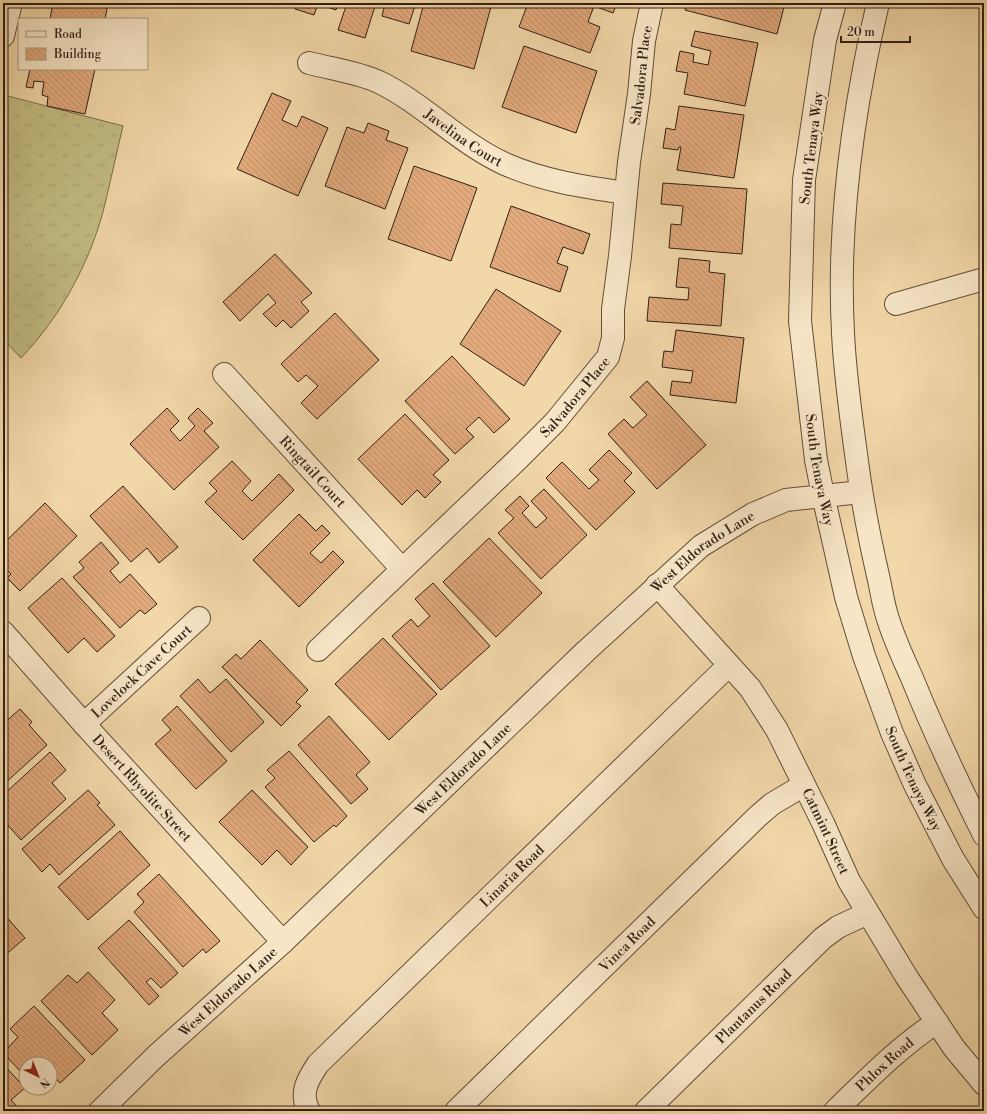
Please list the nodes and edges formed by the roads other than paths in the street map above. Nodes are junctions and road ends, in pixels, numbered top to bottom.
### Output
1 (11, 3) edge
2 (652, 3) edge
3 (835, 3) edge
4 (878, 3) edge
5 (3, 36) edge
6 (309, 63) dead end
7 (626, 193) junction
8 (984, 279) edge
9 (896, 304) dead end
10 (224, 374) dead end
11 (861, 492) junction
12 (822, 496) junction
13 (402, 569) junction
14 (658, 586) junction
15 (200, 618) dead end
16 (3, 632) edge
17 (318, 650) dead end
18 (729, 665) junction
19 (84, 724) junction
20 (804, 786) junction
21 (984, 835) edge
22 (984, 908) edge
23 (868, 913) junction
24 (283, 942) junction
25 (937, 1022) junction
26 (984, 1084) edge
27 (306, 1102) edge
28 (100, 1111) edge
29 (456, 1111) edge
30 (646, 1111) edge
31 (835, 1111) edge

1 - 5 street
2 - 7 street, Salvadora Place
3 - 12 street, South Tenaya Way
4 - 11 street
6 - 7 street, Javelina Court
7 - 13 street, Salvadora Place
8 - 9 street
10 - 13 street, Ringtail Court
11 - 12 street, West Eldorado Lane
11 - 21 street
12 - 14 street, West Eldorado Lane
12 - 22 street, South Tenaya Way
13 - 17 street, Salvadora Place
14 - 18 street, Catmint Street
14 - 24 street, West Eldorado Lane
15 - 19 street, Lovelock Cave Court
16 - 19 street, Desert Rhyolite Street
18 - 20 street, Catmint Street
18 - 27 street, Linaria Road
19 - 24 street, Desert Rhyolite Street
20 - 23 street, Catmint Street
20 - 29 street, Vinca Road
23 - 25 street, Catmint Street
23 - 30 street, Plantanus Road
24 - 28 street, West Eldorado Lane
25 - 26 street, Catmint Street
25 - 31 street, Phlox Road

